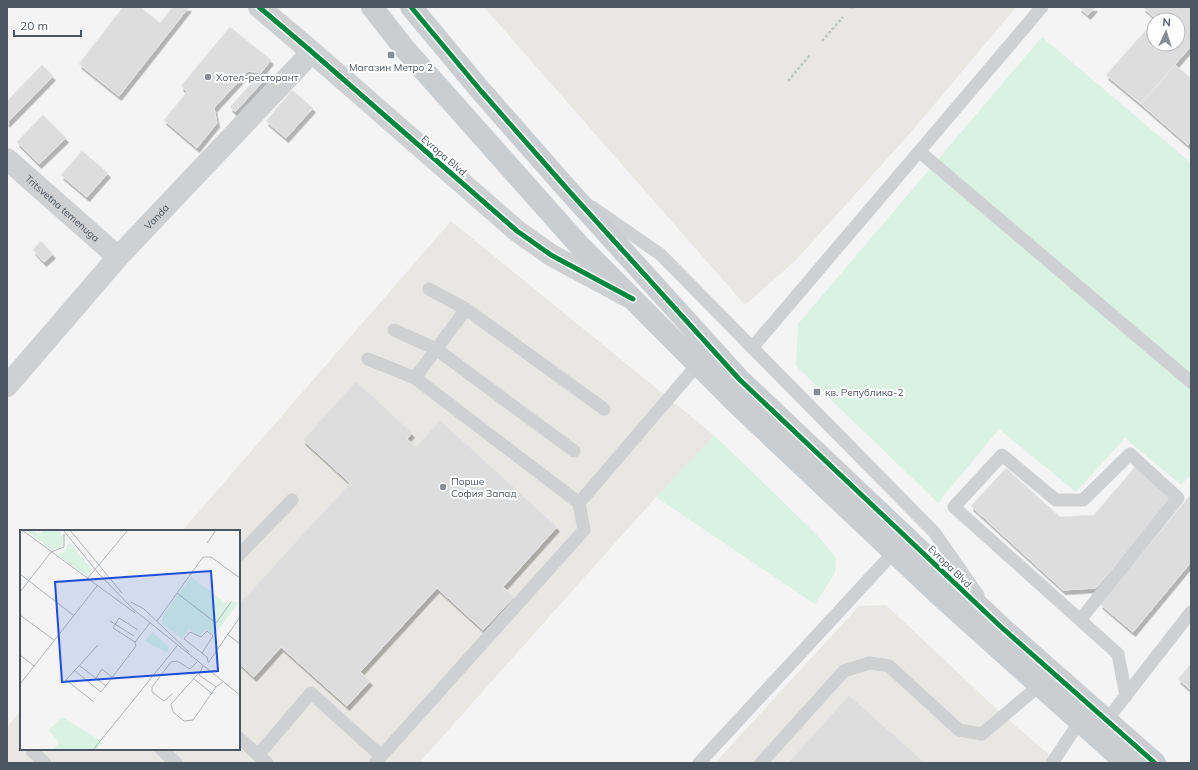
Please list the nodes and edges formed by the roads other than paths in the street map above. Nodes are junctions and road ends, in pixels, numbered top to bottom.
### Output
1 (259, 7) edge
2 (372, 7) edge
3 (411, 7) edge
4 (1042, 7) edge
5 (312, 52) junction
6 (920, 152) junction
7 (7, 159) edge
8 (568, 190) junction
9 (118, 257) junction
10 (429, 289) dead end
11 (634, 299) junction
12 (466, 309) junction
13 (394, 330) dead end
14 (752, 348) junction
15 (436, 349) junction
16 (368, 359) dead end
17 (698, 364) junction
18 (415, 378) junction
19 (1191, 382) edge
20 (7, 386) edge
21 (604, 409) dead end
22 (574, 451) dead end
23 (292, 500) dead end
24 (578, 503) junction
25 (894, 552) junction
26 (240, 554) edge
27 (1191, 612) edge
28 (1080, 620) junction
29 (1000, 626) junction
30 (1040, 686) junction
31 (1126, 696) junction
32 (1080, 721) junction
33 (1106, 721) junction
34 (240, 739) edge
35 (34, 750) edge
36 (162, 750) edge
37 (263, 759) edge
38 (378, 760) edge
39 (44, 763) edge
40 (176, 763) edge
41 (699, 763) edge
42 (761, 763) edge
43 (1052, 763) edge
44 (1126, 763) edge
45 (1155, 763) edge

1 - 5 street, Evropa Blvd.
2 - 11 main road
3 - 8 main road, Evropa Blvd.
4 - 6 lane
5 - 9 street, Vanda
5 - 11 street, Evropa Blvd.
6 - 14 lane
6 - 19 lane
7 - 9 street, Tritsvetna temenuga
8 - 14 lane
8 - 29 main road, Evropa Blvd.
9 - 20 street, Vanda
10 - 12 lane
11 - 17 main road
12 - 15 lane
12 - 21 lane
13 - 15 lane
14 - 29 lane
15 - 18 lane
15 - 22 lane
16 - 18 lane
17 - 24 lane
17 - 25 main road
18 - 24 lane
23 - 26 lane
24 - 38 lane
25 - 30 main road
25 - 41 lane
27 - 31 lane
28 - 28 lane
28 - 31 lane
29 - 33 main road, Evropa Blvd.
30 - 32 main road
30 - 42 lane
31 - 33 lane
32 - 43 lane
32 - 44 main road
33 - 45 main road, Evropa Blvd.
34 - 37 lane
35 - 39 lane
36 - 40 lane
37 - 38 lane

